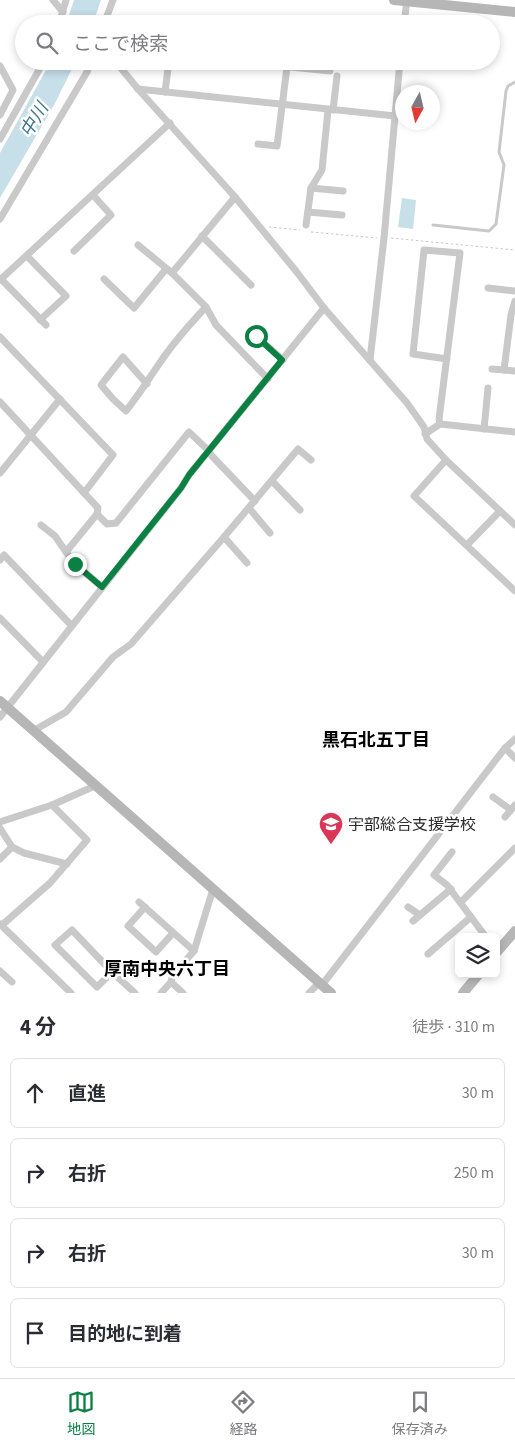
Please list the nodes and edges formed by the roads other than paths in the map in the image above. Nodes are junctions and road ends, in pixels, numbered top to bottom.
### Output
1 (53, 0) edge
2 (66, 0) edge
3 (112, 0) edge
4 (394, 0) edge
5 (407, 1) edge
6 (63, 12) junction
7 (515, 12) edge
8 (62, 15) edge
9 (107, 15) edge
10 (405, 15) edge
11 (0, 66) edge
12 (39, 70) edge
13 (88, 70) edge
14 (122, 70) edge
15 (168, 70) edge
16 (287, 70) edge
17 (319, 70) edge
18 (399, 70) edge
19 (330, 71) dead end
20 (337, 76) dead end
21 (515, 82) edge
22 (398, 85) edge
23 (138, 89) junction
24 (165, 92) junction
25 (283, 104) junction
26 (330, 110) junction
27 (0, 115) edge
28 (395, 116) joint
29 (170, 123) junction
30 (0, 139) edge
31 (258, 144) dead end
32 (311, 188) junction
33 (343, 191) dead end
34 (93, 195) junction
35 (235, 197) junction
36 (308, 212) junction
37 (342, 215) dead end
38 (0, 219) edge
39 (306, 225) dead end
40 (433, 225) dead end
41 (202, 236) junction
42 (138, 245) dead end
43 (74, 251) dead end
44 (27, 256) junction
45 (169, 271) junction
46 (104, 279) dead end
47 (1, 280) edge
48 (251, 285) dead end
49 (488, 288) dead end
50 (515, 291) edge
51 (515, 301) edge
52 (206, 307) junction
53 (324, 308) junction
54 (0, 336) edge
55 (256, 336) dead end
56 (282, 360) junction
57 (370, 360) junction
58 (446, 360) junction
59 (492, 369) dead end
60 (504, 370) junction
61 (515, 371) edge
62 (268, 379) junction
63 (147, 384) junction
64 (488, 388) dead end
65 (60, 399) junction
66 (0, 402) edge
67 (440, 424) junction
68 (484, 429) junction
69 (515, 432) edge
70 (425, 434) junction
71 (30, 435) junction
72 (209, 451) junction
73 (311, 460) dead end
74 (446, 460) junction
75 (0, 473) edge
76 (272, 480) junction
77 (84, 492) junction
78 (255, 501) junction
79 (249, 508) junction
80 (300, 510) dead end
81 (500, 511) junction
82 (97, 514) junction
83 (41, 525) dead end
84 (515, 525) edge
85 (270, 533) dead end
86 (224, 537) junction
87 (467, 545) junction
88 (66, 552) junction
89 (0, 560) edge
90 (247, 563) dead end
91 (102, 587) junction
92 (515, 591) edge
93 (0, 618) edge
94 (71, 625) junction
95 (43, 662) junction
96 (4, 704) edge
97 (0, 717) edge
98 (33, 731) junction
99 (515, 739) edge
100 (506, 748) junction
101 (515, 758) edge
102 (97, 785) junction
103 (493, 797) dead end
104 (52, 805) junction
105 (513, 808) edge
106 (505, 817) dead end
107 (0, 822) edge
108 (0, 828) edge
109 (12, 847) junction
110 (515, 848) edge
111 (452, 852) dead end
112 (0, 858) edge
113 (67, 864) junction
114 (214, 889) junction
115 (451, 889) junction
116 (461, 902) junction
117 (408, 907) dead end
118 (420, 915) junction
119 (471, 917) junction
120 (413, 921) dead end
121 (1, 924) edge
122 (515, 931) edge
123 (173, 933) junction
124 (483, 933) edge
125 (500, 948) edge
126 (194, 951) junction
127 (428, 954) dead end
128 (0, 971) edge
129 (112, 972) junction
130 (476, 978) edge
131 (12, 982) dead end
132 (172, 982) junction
133 (321, 984) junction
134 (71, 993) edge
135 (135, 993) edge
136 (161, 993) edge
137 (183, 993) edge
138 (309, 993) edge
139 (331, 993) edge
140 (463, 993) edge

1 - 6 street
2 - 6 street
3 - 9 street
4 - 5 street
5 - 7 street
5 - 10 street
6 - 8 street
11 - 27 street
12 - 30 street
13 - 38 street
14 - 23 street
15 - 24 street
16 - 25 street
17 - 19 street
18 - 22 street
20 - 26 street
21 - 40 lane
23 - 24 street
23 - 29 street
24 - 25 street
25 - 26 street
25 - 31 street
26 - 28 street
26 - 32 street
28 - 57 street
29 - 34 street
29 - 35 street
32 - 33 street
32 - 36 street
34 - 43 street
34 - 44 street
35 - 41 street
35 - 53 street
36 - 37 street
36 - 39 street
41 - 45 street
41 - 48 street
42 - 45 street
44 - 47 street
44 - 47 street
45 - 46 street
45 - 52 street
49 - 50 street
51 - 60 street
52 - 62 street
52 - 63 street
53 - 56 street
53 - 57 street
54 - 65 street
55 - 56 street
56 - 62 street
57 - 70 street
58 - 58 street
58 - 67 street
59 - 60 street
60 - 61 street
62 - 72 street
63 - 63 street
64 - 68 street
65 - 71 street
65 - 77 street
66 - 71 street
67 - 68 street
67 - 70 street
68 - 69 street
70 - 74 street
71 - 75 street
71 - 77 street
72 - 78 street
72 - 82 street
72 - 91 street
73 - 76 street
74 - 81 street
74 - 87 street
76 - 78 street
76 - 80 street
77 - 82 street
78 - 79 street
79 - 85 street
79 - 86 street
81 - 84 street
81 - 87 street
82 - 88 street
83 - 88 street
86 - 90 street
86 - 98 street
87 - 92 street
88 - 91 street
89 - 94 street
91 - 94 street
93 - 95 street
94 - 95 street
95 - 96 street
96 - 97 street
96 - 98 street
98 - 102 street
99 - 100 street
100 - 101 street
100 - 133 street
102 - 104 street
102 - 114 street
103 - 105 street
104 - 107 street
104 - 113 street
105 - 106 street
108 - 109 street
109 - 112 street
109 - 113 street
110 - 116 street
111 - 115 street
113 - 121 street
114 - 126 street
114 - 133 street
115 - 116 street
115 - 118 street
116 - 119 street
117 - 118 street
118 - 120 street
119 - 124 street
119 - 127 street
121 - 134 street
122 - 125 street
123 - 123 street
123 - 126 street
126 - 132 street
128 - 131 street
129 - 129 street
129 - 135 street
130 - 140 street
132 - 136 street
132 - 137 street
133 - 138 street
133 - 139 street

